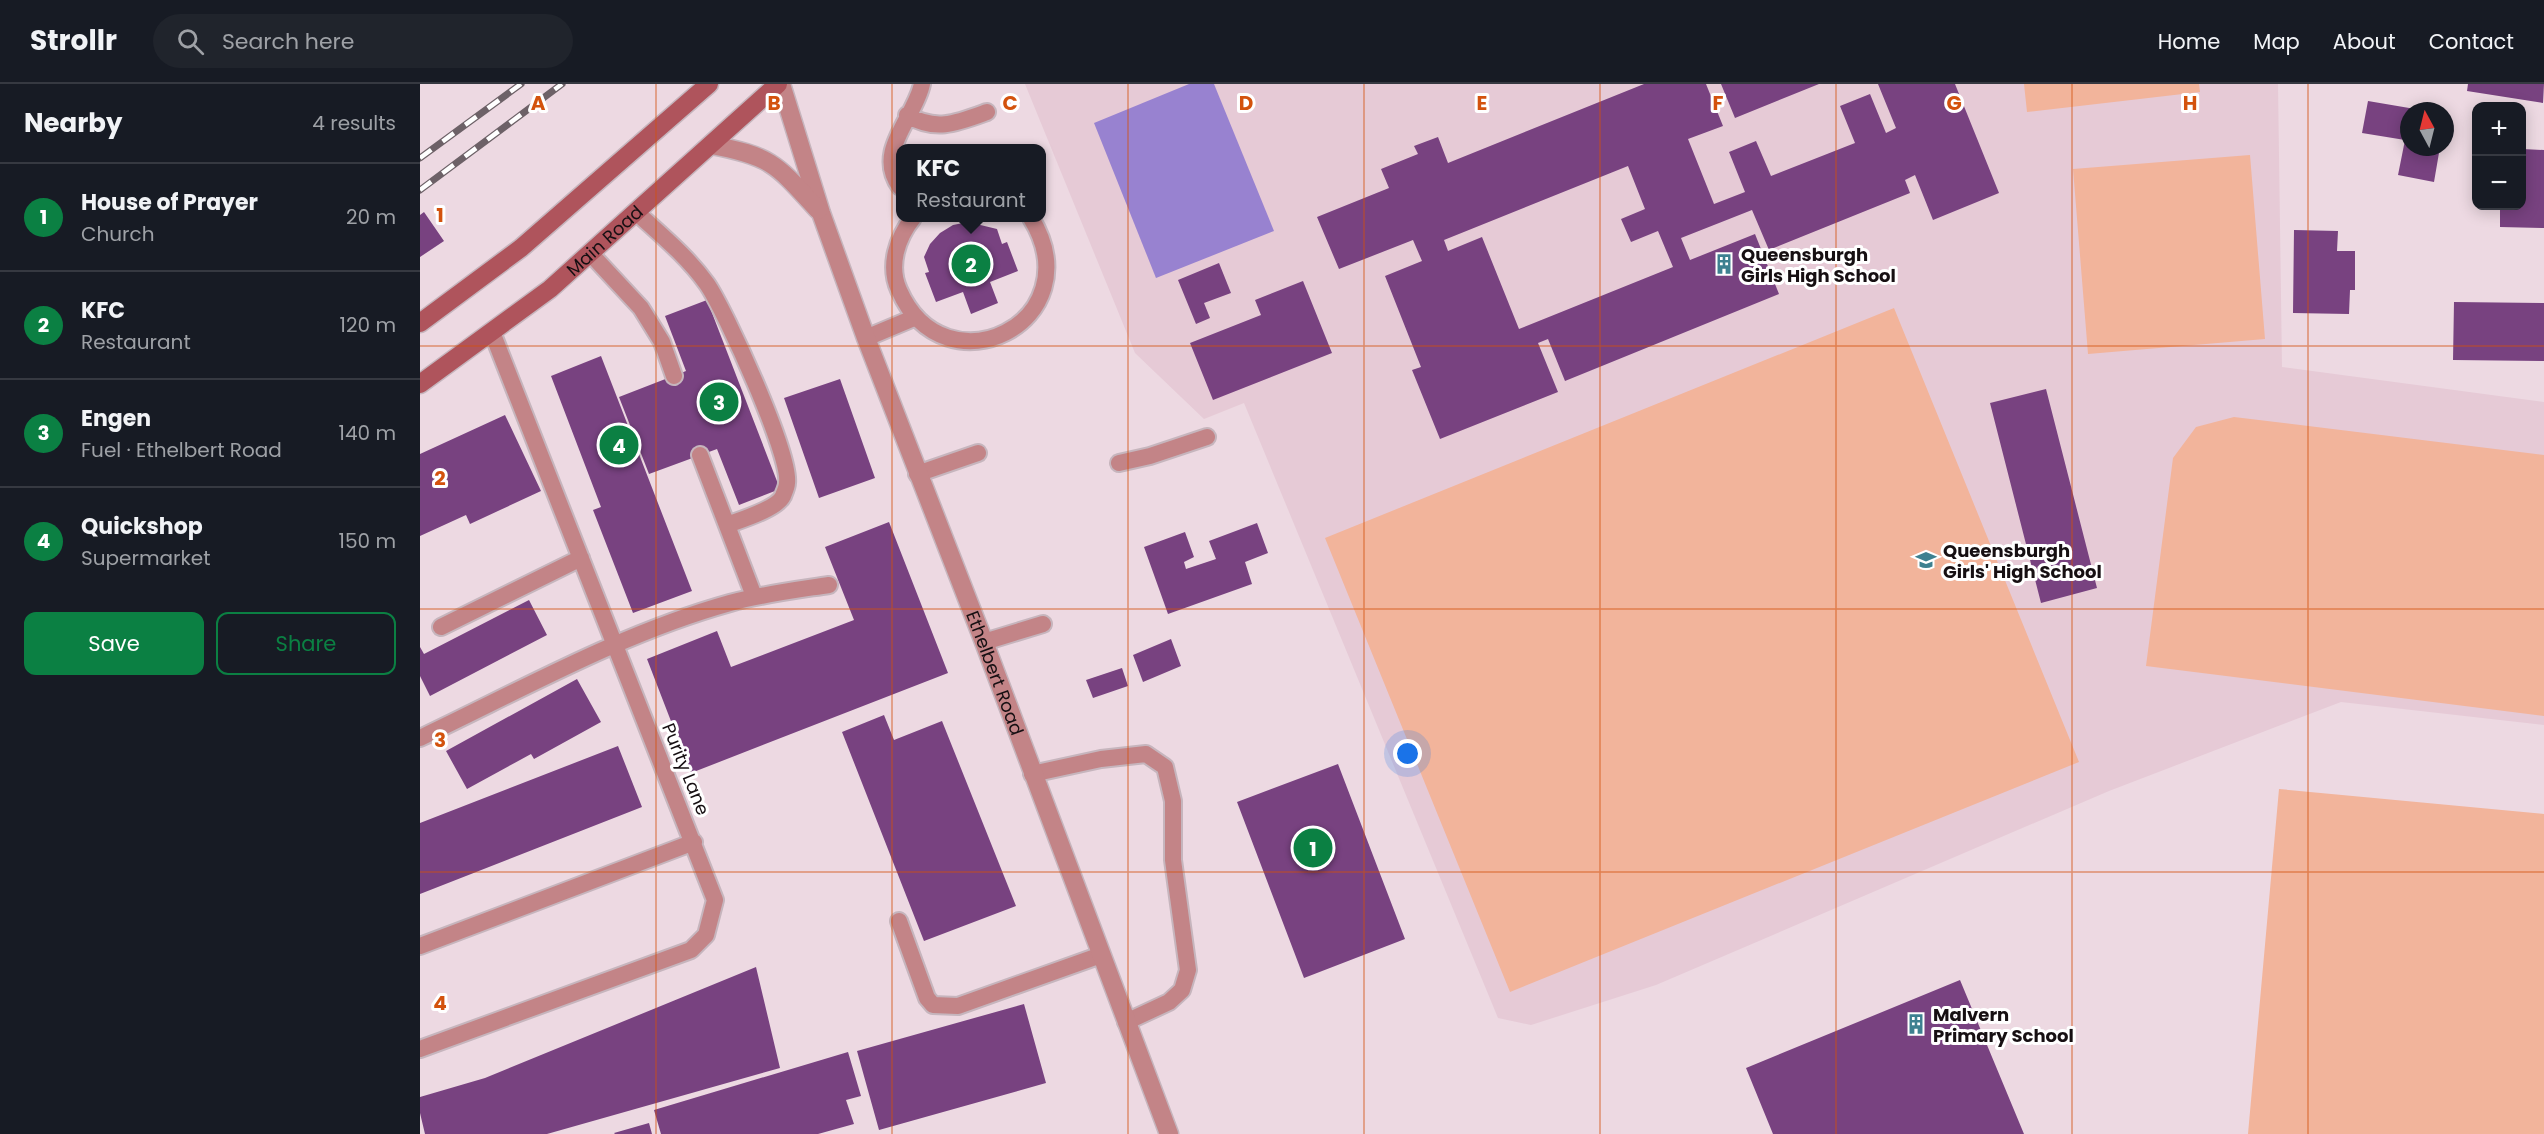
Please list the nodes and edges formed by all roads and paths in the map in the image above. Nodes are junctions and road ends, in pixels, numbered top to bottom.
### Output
1 (709, 84) edge
2 (779, 84) edge
3 (922, 84) edge
4 (987, 112) dead end
5 (907, 115) junction
6 (897, 144) edge
7 (711, 146) junction
8 (896, 147) edge
9 (896, 178) edge
10 (636, 212) junction
11 (821, 213) junction
12 (910, 222) edge
13 (1033, 222) edge
14 (590, 253) junction
15 (916, 317) junction
16 (420, 323) edge
17 (492, 332) junction
18 (866, 338) junction
19 (674, 376) dead end
20 (420, 384) edge
21 (1207, 437) dead end
22 (978, 453) dead end
23 (700, 455) dead end
24 (1119, 463) dead end
25 (917, 474) junction
26 (727, 525) junction
27 (581, 558) junction
28 (830, 585) dead end
29 (754, 597) junction
30 (1043, 624) dead end
31 (441, 627) dead end
32 (984, 642) junction
33 (616, 645) junction
34 (420, 738) edge
35 (1032, 774) junction
36 (694, 842) junction
37 (899, 921) dead end
38 (420, 946) edge
39 (1101, 955) junction
40 (1126, 1022) junction
41 (420, 1049) edge
42 (1170, 1134) edge

1 - 16 main road
2 - 7 main road, Main Road
2 - 11 street, Ethelbert Road
3 - 5 lane
4 - 5 lane
5 - 6 lane
7 - 10 main road, Main Road
7 - 11 street, Ethelbert Road
8 - 9 lane
10 - 14 main road, Main Road
10 - 26 lane
11 - 18 street, Ethelbert Road
12 - 15 lane
13 - 15 lane
14 - 17 main road, Main Road
14 - 19 lane
15 - 18 lane
17 - 20 main road, Main Road
17 - 27 lane, Purity Lane
18 - 25 street, Ethelbert Road
21 - 24 lane
22 - 25 lane
23 - 26 lane
25 - 32 street, Ethelbert Road
26 - 29 lane
27 - 31 lane
27 - 33 lane, Purity Lane
28 - 29 lane
29 - 33 lane
30 - 32 lane
32 - 35 street, Ethelbert Road
33 - 34 lane
33 - 36 lane, Purity Lane
35 - 39 street, Ethelbert Road
35 - 40 lane
36 - 38 lane
36 - 41 lane, Purity Lane
37 - 39 lane
39 - 40 street, Ethelbert Road
40 - 42 street, Ethelbert Road

